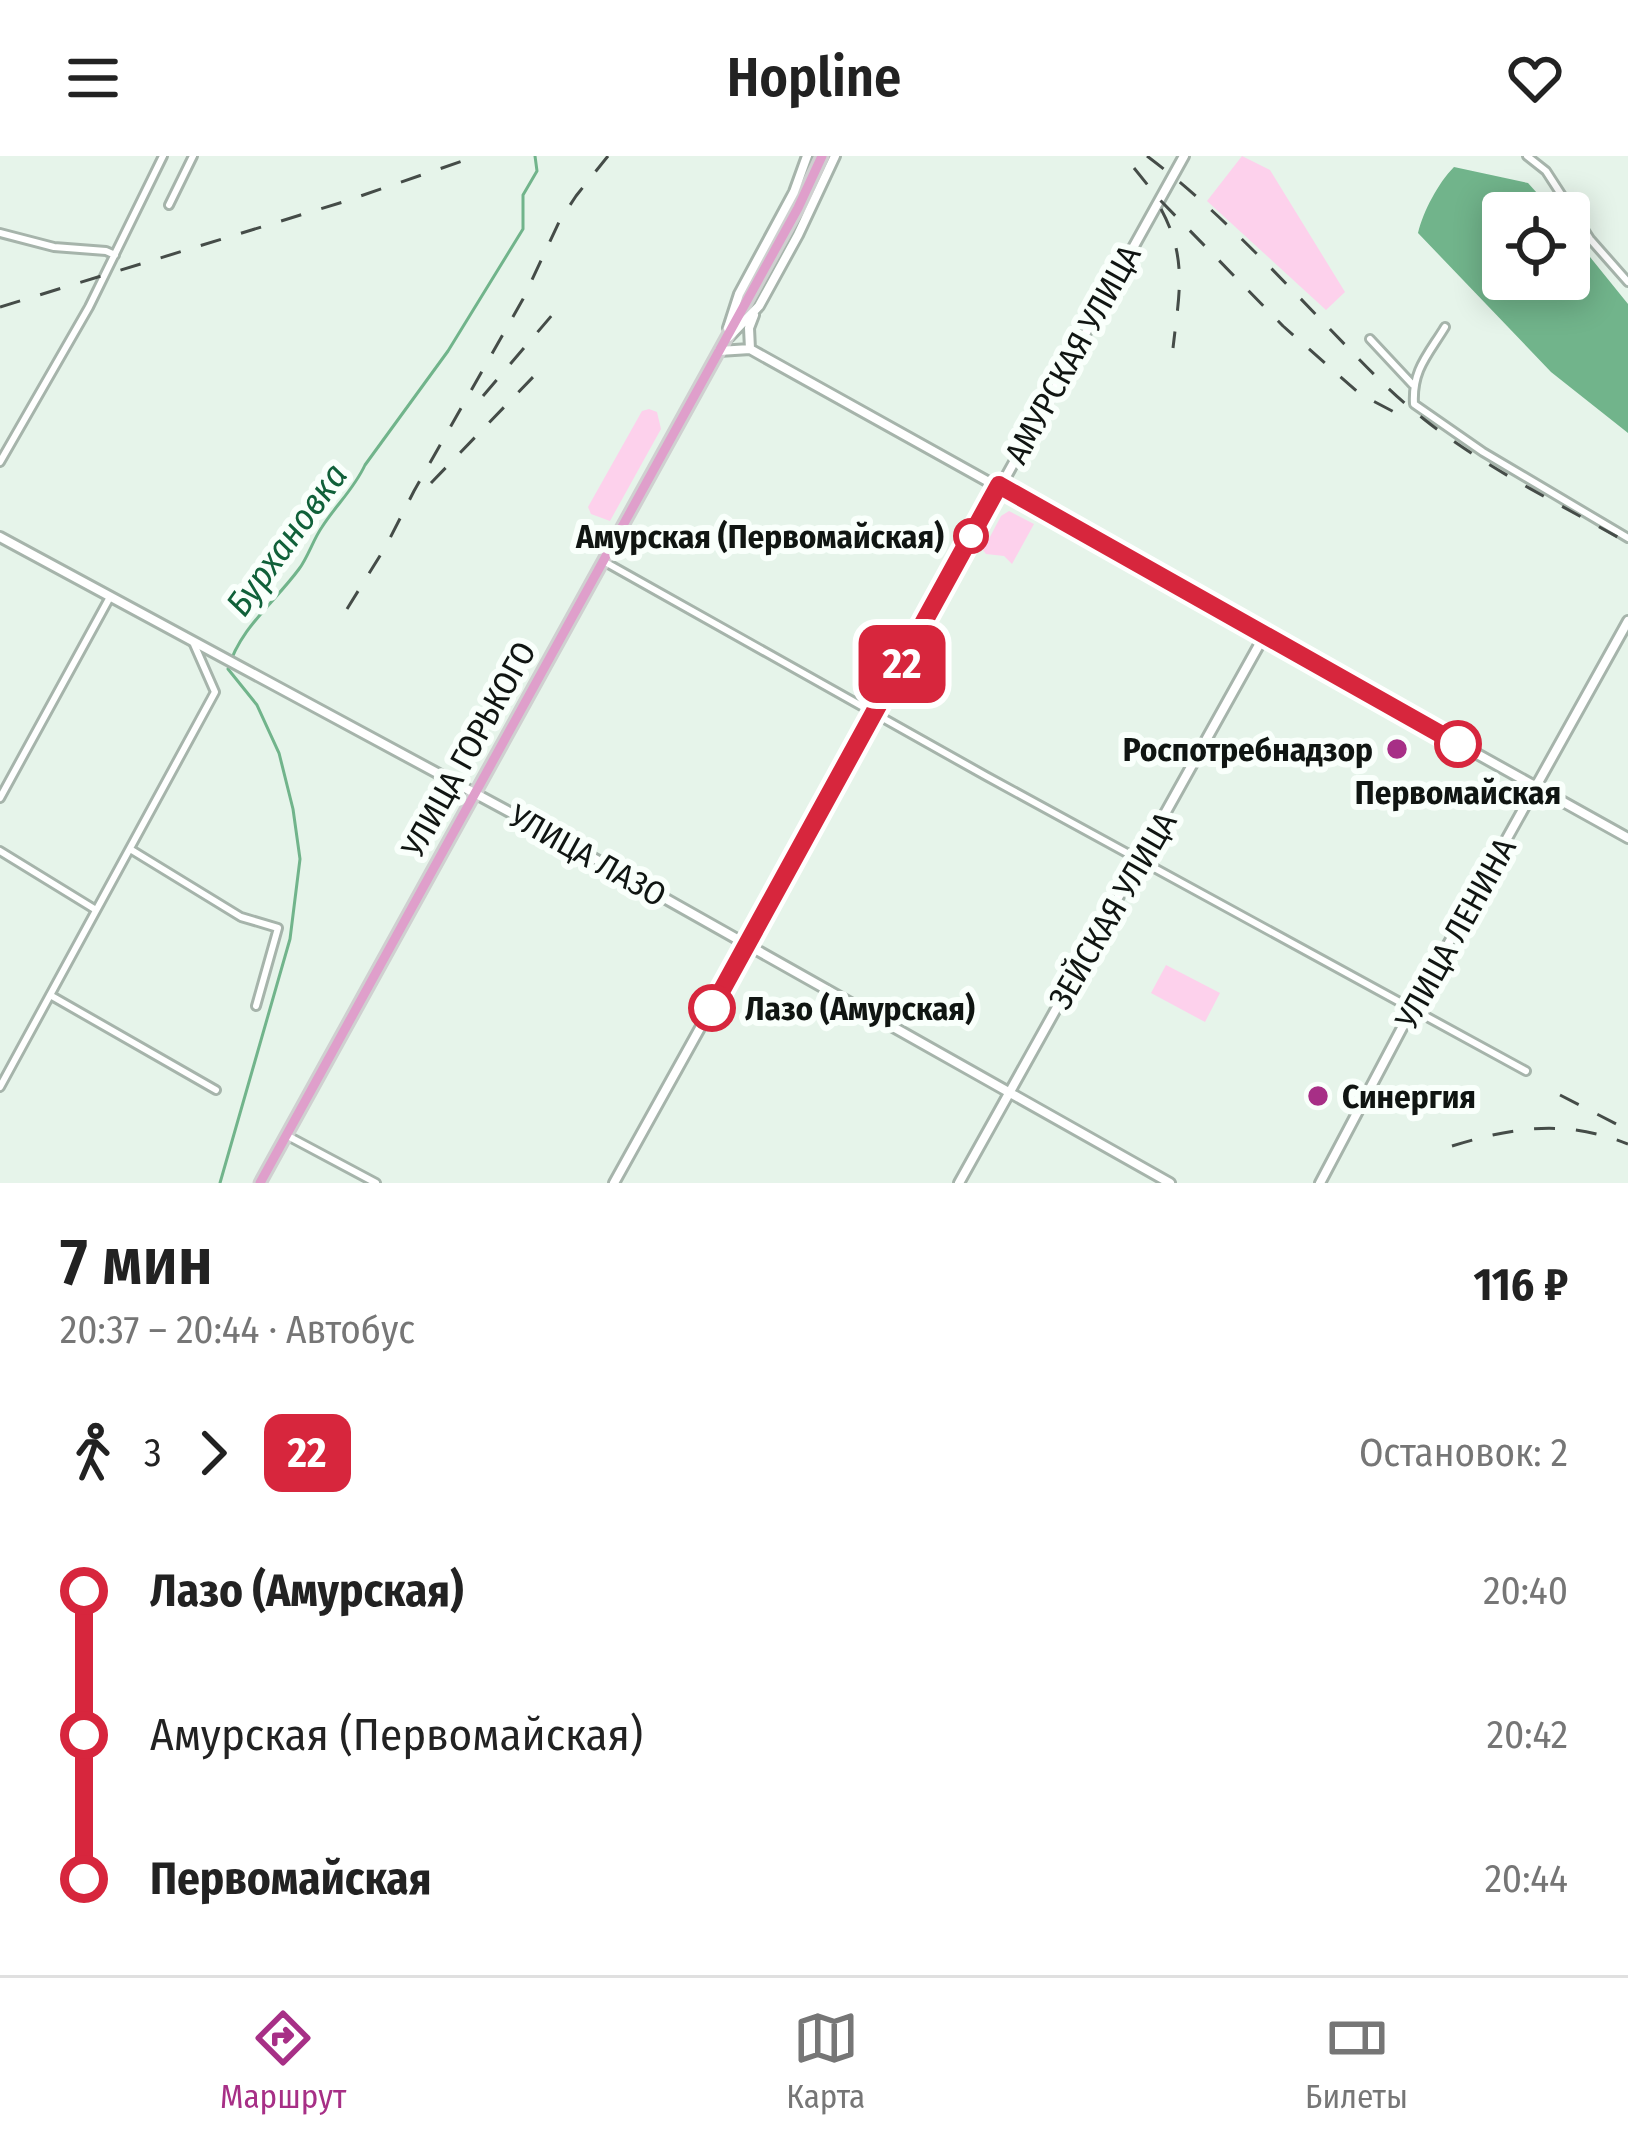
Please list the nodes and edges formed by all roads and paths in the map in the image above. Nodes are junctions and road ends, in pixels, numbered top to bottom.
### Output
1 (163, 156) edge
2 (193, 156) edge
3 (807, 156) edge
4 (822, 156) edge
5 (835, 156) edge
6 (1184, 156) edge
7 (1527, 156) edge
8 (169, 205) dead end
9 (0, 233) edge
10 (115, 255) junction
11 (1628, 282) edge
12 (755, 313) junction
13 (1445, 327) dead end
14 (1370, 339) dead end
15 (721, 347) junction
16 (750, 349) junction
17 (1413, 385) junction
18 (0, 462) edge
19 (999, 485) junction
20 (0, 537) edge
21 (1628, 538) edge
22 (602, 560) junction
23 (110, 598) junction
24 (1628, 621) edge
25 (1264, 637) junction
26 (193, 641) junction
27 (875, 714) junction
28 (1536, 788) junction
29 (476, 794) junction
30 (0, 799) edge
31 (1628, 838) edge
32 (130, 849) junction
33 (0, 851) edge
34 (1140, 862) junction
35 (96, 910) junction
36 (748, 944) junction
37 (50, 994) junction
38 (256, 1006) dead end
39 (1412, 1009) junction
40 (1526, 1071) dead end
41 (0, 1087) edge
42 (216, 1090) dead end
43 (1010, 1093) junction
44 (286, 1135) junction
45 (260, 1183) edge
46 (376, 1183) edge
47 (614, 1183) edge
48 (959, 1183) edge
49 (1170, 1183) edge
50 (1320, 1183) edge

1 - 10 street
2 - 8 street
3 - 15 street, УЛИЦА ГОРЬКОГО
4 - 15 main road
5 - 12 street, УЛИЦА ГОРЬКОГО
6 - 19 street, АМУРСКАЯ УЛИЦА
7 - 11 street
9 - 10 street
10 - 18 street
12 - 15 street, УЛИЦА ГОРЬКОГО
12 - 16 street
13 - 17 street
14 - 17 street
15 - 16 street
15 - 22 main road, УЛИЦА ГОРЬКОГО
16 - 19 street
17 - 21 street
19 - 25 street
19 - 27 street, АМУРСКАЯ УЛИЦА
20 - 23 street, УЛИЦА ЛАЗО
22 - 27 street
22 - 29 main road, УЛИЦА ГОРЬКОГО
23 - 26 street, УЛИЦА ЛАЗО
23 - 30 street
24 - 28 street, УЛИЦА ЛЕНИНА
25 - 28 street
25 - 34 street, ЗЕЙСКАЯ УЛИЦА
26 - 29 street, УЛИЦА ЛАЗО
26 - 32 street
27 - 34 street
27 - 36 street, АМУРСКАЯ УЛИЦА
28 - 31 street
28 - 39 street, УЛИЦА ЛЕНИНА
29 - 36 street, УЛИЦА ЛАЗО
29 - 44 main road, УЛИЦА ГОРЬКОГО
32 - 35 street
32 - 38 street
33 - 35 street
34 - 39 street
34 - 43 street, ЗЕЙСКАЯ УЛИЦА
35 - 37 street
36 - 43 street, УЛИЦА ЛАЗО
36 - 47 street, АМУРСКАЯ УЛИЦА
37 - 41 street
37 - 42 street
39 - 40 street
39 - 50 street, УЛИЦА ЛЕНИНА
43 - 48 street, ЗЕЙСКАЯ УЛИЦА
43 - 49 street, УЛИЦА ЛАЗО
44 - 45 main road, УЛИЦА ГОРЬКОГО
44 - 46 street

